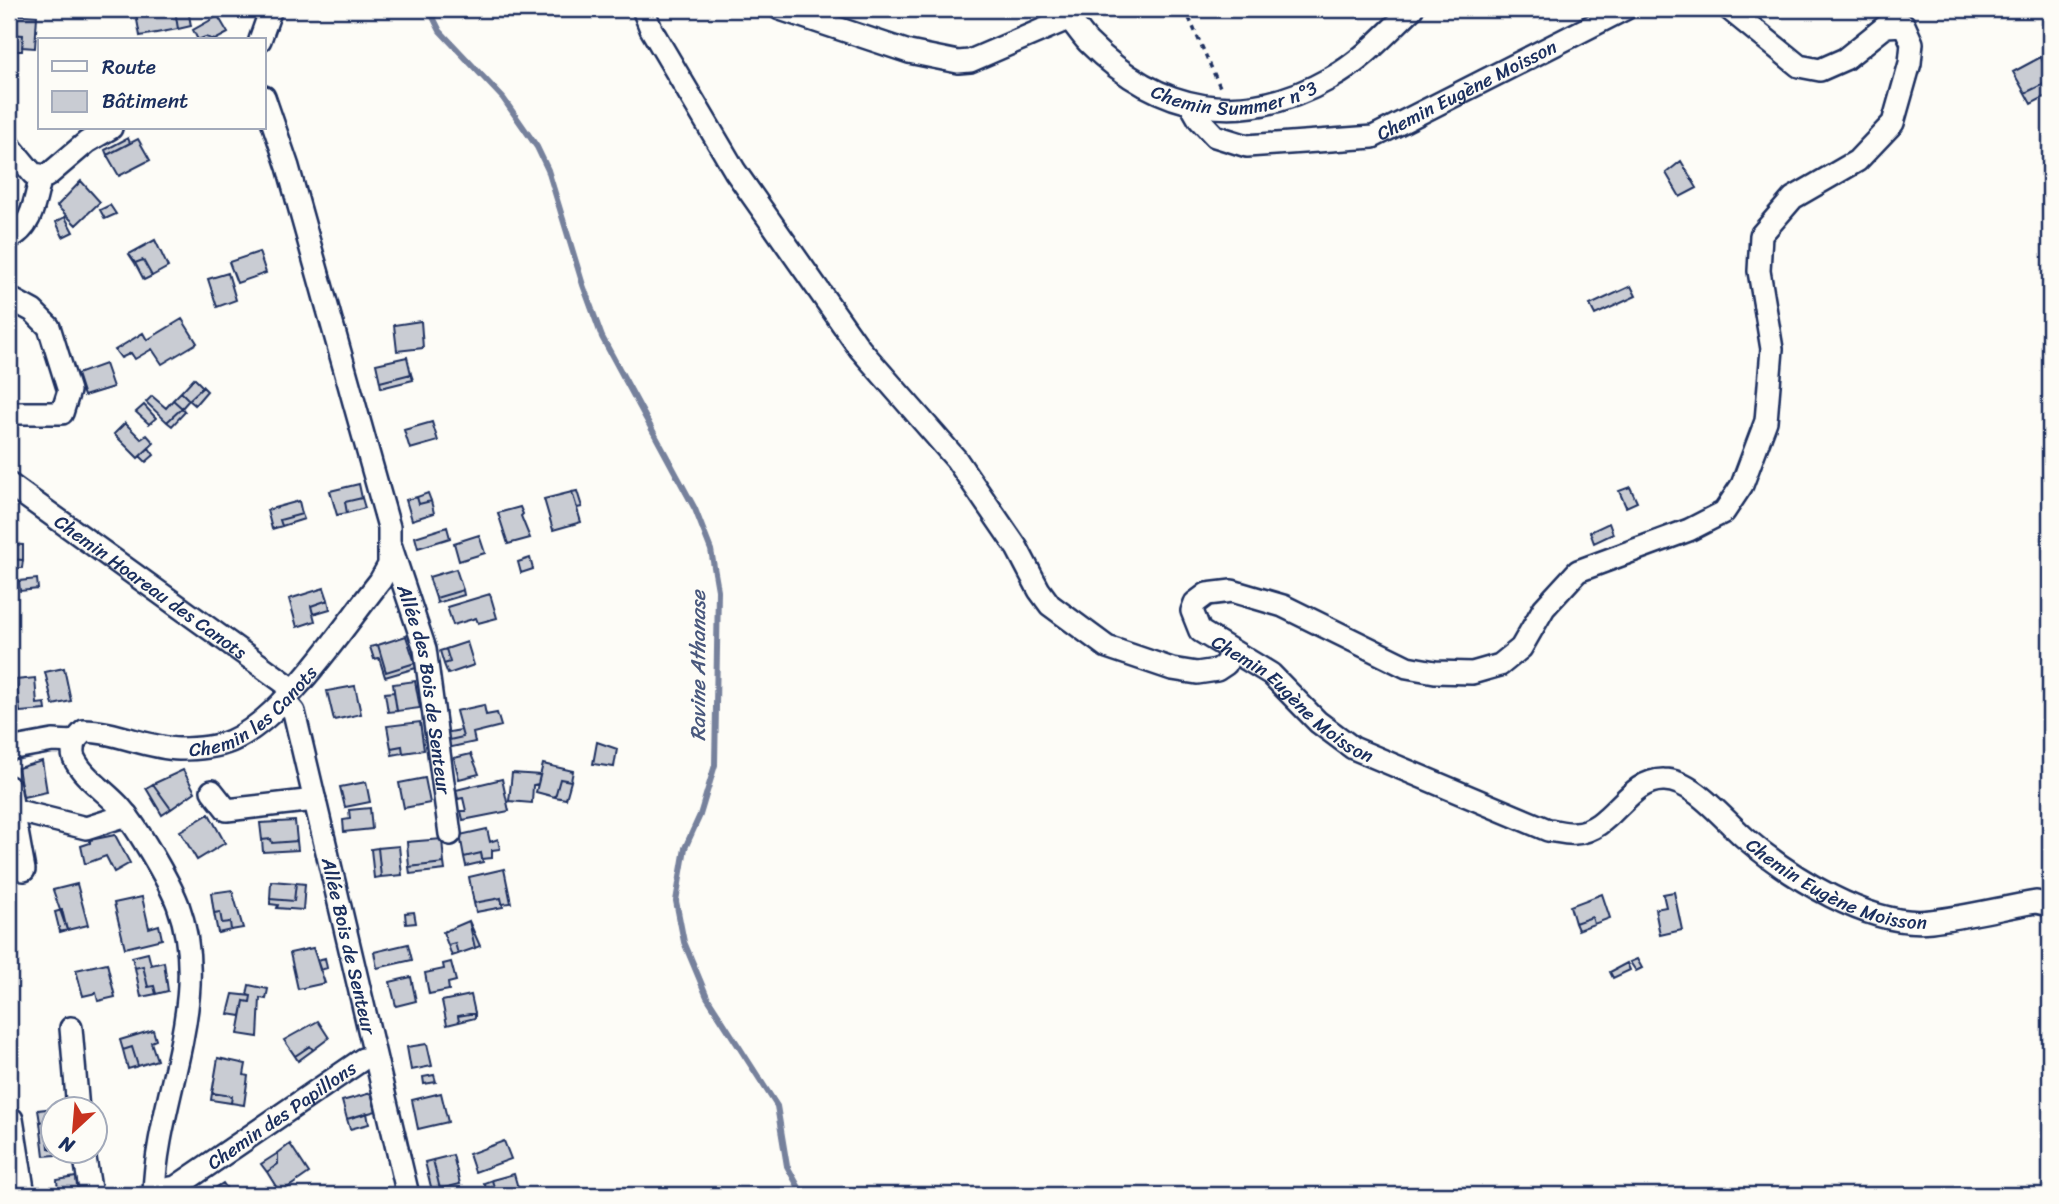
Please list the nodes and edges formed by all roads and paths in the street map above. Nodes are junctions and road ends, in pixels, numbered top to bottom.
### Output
1 (271, 9) edge
2 (643, 9) edge
3 (780, 9) edge
4 (1185, 9) edge
5 (1412, 9) edge
6 (1625, 9) edge
7 (1729, 9) edge
8 (1065, 13) edge
9 (261, 38) edge
10 (1226, 98) dead end
11 (266, 103) edge
12 (1191, 104) junction
13 (108, 130) edge
14 (9, 145) edge
15 (41, 176) junction
16 (9, 238) edge
17 (9, 298) edge
18 (9, 413) edge
19 (9, 484) edge
20 (391, 545) junction
21 (1230, 650) junction
22 (289, 694) junction
23 (74, 742) junction
24 (9, 749) edge
25 (9, 787) edge
26 (212, 791) dead end
27 (315, 800) junction
28 (14, 810) junction
29 (127, 816) junction
30 (450, 834) dead end
31 (24, 870) dead end
32 (2050, 905) edge
33 (71, 1028) dead end
34 (373, 1057) junction
35 (77, 1096) edge
36 (12, 1119) dead end
37 (86, 1166) edge
38 (154, 1193) edge
39 (24, 1195) edge
40 (91, 1195) edge
41 (408, 1195) edge

1 - 9 street
2 - 21 street
3 - 8 street
4 - 10 path
5 - 12 street, Chemin Summer n°3
6 - 12 street, Chemin Eugène Moisson
7 - 21 street, Chemin Eugène Moisson
8 - 12 street, Chemin Summer n°3
11 - 20 street, Chemin les Canots
13 - 15 street
14 - 15 street
15 - 16 street
17 - 18 street
19 - 22 street, Chemin Hoareau des Canots
20 - 22 street, Chemin les Canots
20 - 30 street, Allée des Bois de Senteur
21 - 32 street, Chemin Eugène Moisson
22 - 23 street, Chemin les Canots
22 - 27 street, Allée Bois de Senteur
23 - 24 street, Chemin les Canots
23 - 29 street
25 - 28 street
26 - 27 street
27 - 34 street, Allée Bois de Senteur
28 - 29 street
28 - 31 street
29 - 38 street
33 - 35 street
34 - 38 street, Chemin des Papillons
34 - 41 street, Allée Bois de Senteur
36 - 39 street
37 - 40 street

